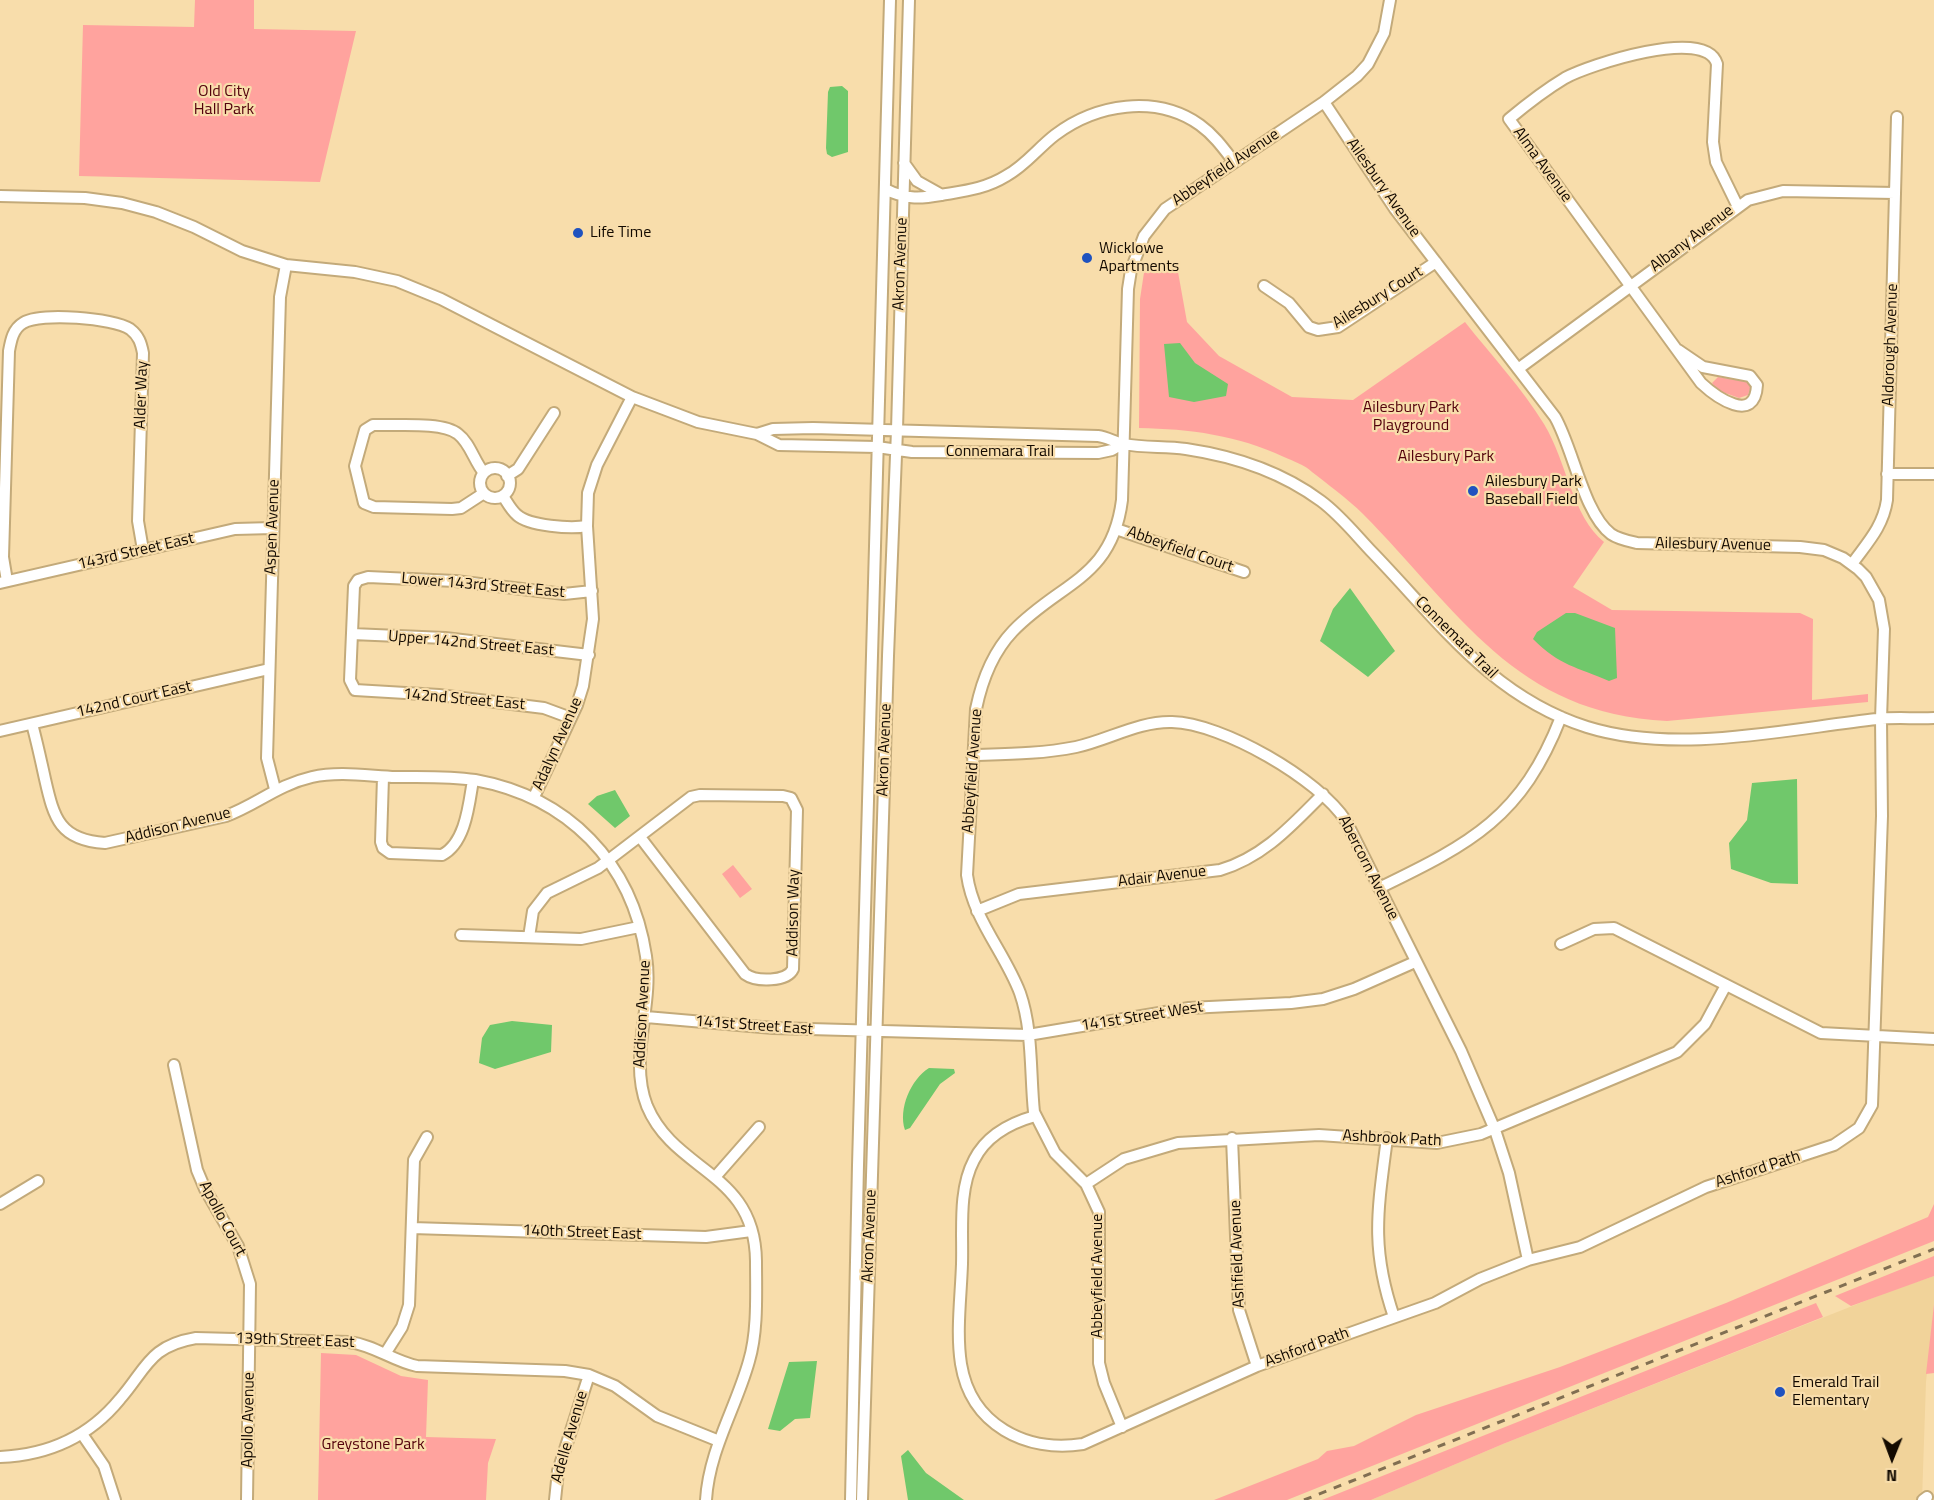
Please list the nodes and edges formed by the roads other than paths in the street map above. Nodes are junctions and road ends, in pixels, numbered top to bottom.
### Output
1 (890, 0) edge
2 (909, 0) edge
3 (1390, 0) edge
4 (1324, 102) junction
5 (1897, 117) dead end
6 (1234, 162) junction
7 (904, 163) junction
8 (885, 189) junction
9 (1895, 193) junction
10 (942, 195) junction
11 (0, 196) edge
12 (903, 198) junction
13 (1737, 206) junction
14 (1436, 262) junction
15 (286, 265) junction
16 (1264, 286) dead end
17 (1629, 286) junction
18 (1678, 350) junction
19 (1518, 369) junction
20 (632, 397) junction
21 (554, 413) dead end
22 (897, 430) junction
23 (877, 431) junction
24 (757, 434) junction
25 (1122, 444) junction
26 (877, 447) junction
27 (896, 451) junction
28 (484, 473) junction
29 (1887, 474) junction
30 (1934, 474) edge
31 (507, 476) junction
32 (484, 494) junction
33 (503, 496) junction
34 (587, 526) junction
35 (273, 528) junction
36 (1116, 529) junction
37 (143, 550) junction
38 (1852, 564) junction
39 (1244, 572) dead end
40 (4, 582) edge
41 (592, 591) junction
42 (352, 634) junction
43 (589, 655) junction
44 (269, 669) junction
45 (1562, 717) junction
46 (571, 718) junction
47 (1934, 718) edge
48 (1881, 719) junction
49 (32, 724) junction
50 (0, 731) edge
51 (972, 755) junction
52 (383, 777) junction
53 (473, 780) junction
54 (275, 789) junction
55 (1323, 794) junction
56 (534, 797) junction
57 (640, 837) junction
58 (608, 861) junction
59 (1379, 888) junction
60 (977, 911) junction
61 (639, 927) junction
62 (461, 935) dead end
63 (529, 937) junction
64 (1561, 944) dead end
65 (1415, 962) junction
66 (1726, 985) junction
67 (646, 1017) junction
68 (861, 1032) junction
69 (876, 1032) junction
70 (1028, 1035) junction
71 (1875, 1037) junction
72 (1934, 1039) edge
73 (174, 1065) dead end
74 (1035, 1116) junction
75 (759, 1127) dead end
76 (1495, 1130) junction
77 (427, 1137) dead end
78 (1233, 1138) junction
79 (1387, 1138) junction
80 (716, 1176) junction
81 (38, 1181) dead end
82 (1086, 1184) junction
83 (0, 1204) edge
84 (412, 1228) junction
85 (751, 1231) junction
86 (1528, 1260) junction
87 (1394, 1317) junction
88 (250, 1339) junction
89 (385, 1354) junction
90 (1257, 1366) junction
91 (589, 1375) junction
92 (1122, 1426) junction
93 (82, 1434) junction
94 (719, 1441) junction
95 (0, 1457) edge
96 (116, 1500) edge
97 (247, 1500) edge
98 (555, 1500) edge
99 (706, 1500) edge
100 (851, 1500) edge
101 (862, 1500) edge

1 - 8 street, Akron Avenue
2 - 7 street, Akron Avenue
3 - 4 street, Abbeyfield Avenue
4 - 6 street, Abbeyfield Avenue
4 - 14 street, Ailesbury Avenue
5 - 9 street, Aldorough Avenue
6 - 10 street
6 - 25 street, Abbeyfield Avenue
7 - 10 street
7 - 12 street, Akron Avenue
8 - 12 street
8 - 23 street, Akron Avenue
9 - 13 street, Albany Avenue
9 - 29 street, Aldorough Avenue
10 - 12 street
11 - 15 street
12 - 22 street, Akron Avenue
13 - 17 street, Albany Avenue
13 - 17 street, Alma Avenue
14 - 16 street, Ailesbury Court
14 - 19 street, Ailesbury Avenue
15 - 20 street
15 - 35 street, Aspen Avenue
17 - 18 street
17 - 19 street, Albany Avenue
18 - 18 street
19 - 38 street, Ailesbury Avenue
20 - 24 street
20 - 34 street, Adalyn Avenue
21 - 31 street
22 - 23 street, Connemara Trail
22 - 25 street, Connemara Trail
22 - 27 street, Akron Avenue
23 - 24 street, Connemara Trail
23 - 26 street, Akron Avenue
24 - 26 street, Connemara Trail
25 - 27 street, Connemara Trail
25 - 36 street, Abbeyfield Avenue
25 - 45 street, Connemara Trail
26 - 27 street, Connemara Trail
26 - 68 street, Akron Avenue
27 - 69 street, Akron Avenue
28 - 31 street
28 - 32 street
28 - 32 street
29 - 30 street
29 - 38 street, Aldorough Avenue
31 - 33 street
32 - 33 street
33 - 34 street
34 - 41 street, Adalyn Avenue
35 - 37 street, 143rd Street East
35 - 44 street, Aspen Avenue
36 - 39 street, Abbeyfield Court
36 - 51 street, Abbeyfield Avenue
37 - 40 street, 143rd Street East
37 - 40 street, Alder Way
38 - 48 street, Ailesbury Avenue
41 - 42 street, Lower 143rd Street East
41 - 43 street, Adalyn Avenue
42 - 43 street, Upper 142nd Street East
42 - 46 street, 142nd Street East
43 - 46 street, Adalyn Avenue
44 - 49 street, 142nd Court East
44 - 54 street, Aspen Avenue
45 - 48 street, Connemara Trail
45 - 59 street
46 - 56 street, Adalyn Avenue
47 - 48 street, Connemara Trail
48 - 71 street, Ailesbury Avenue
49 - 50 street, 142nd Court East
49 - 54 street, Addison Avenue
51 - 55 street, Abercorn Avenue
51 - 60 street, Abbeyfield Avenue
52 - 53 street, Addison Avenue
52 - 53 street
52 - 54 street, Addison Avenue
53 - 56 street, Addison Avenue
55 - 59 street, Abercorn Avenue
55 - 60 street, Adair Avenue
56 - 58 street, Addison Avenue
57 - 57 street, Addison Way
57 - 58 street, Addison Way
58 - 61 street, Addison Avenue
58 - 63 street, Addison Way
59 - 65 street, Abercorn Avenue
60 - 70 street, Abbeyfield Avenue
61 - 63 street
61 - 67 street, Addison Avenue
62 - 63 street
64 - 66 street
65 - 70 street, 141st Street West
65 - 76 street, Abercorn Avenue
66 - 71 street
66 - 76 street, Ashbrook Path
67 - 68 street, 141st Street East
67 - 80 street, Addison Avenue
68 - 69 street, 141st Street West
68 - 100 street, Akron Avenue
69 - 70 street, 141st Street West
69 - 101 street, Akron Avenue
70 - 74 street, Abbeyfield Avenue
71 - 72 street
71 - 86 street, Ashford Path
73 - 88 street, Apollo Court
74 - 82 street, Abbeyfield Avenue
74 - 92 street, Ashford Path
75 - 80 street
76 - 79 street, Ashbrook Path
76 - 86 street, Abercorn Avenue
77 - 84 street
78 - 79 street, Ashbrook Path
78 - 82 street, Ashbrook Path
78 - 90 street, Ashfield Avenue
79 - 87 street
80 - 85 street, Addison Avenue
81 - 83 street
82 - 92 street, Abbeyfield Avenue
84 - 85 street, 140th Street East
84 - 89 street
85 - 94 street, Addison Avenue
86 - 87 street, Ashford Path
87 - 90 street, Ashford Path
88 - 89 street, 139th Street East
88 - 93 street, 139th Street East
88 - 97 street, Apollo Avenue
89 - 91 street, 139th Street East
90 - 92 street, Ashford Path
91 - 94 street, 139th Street East
91 - 98 street, Adelle Avenue
93 - 95 street, 139th Street East
93 - 96 street
94 - 99 street, Addison Avenue

